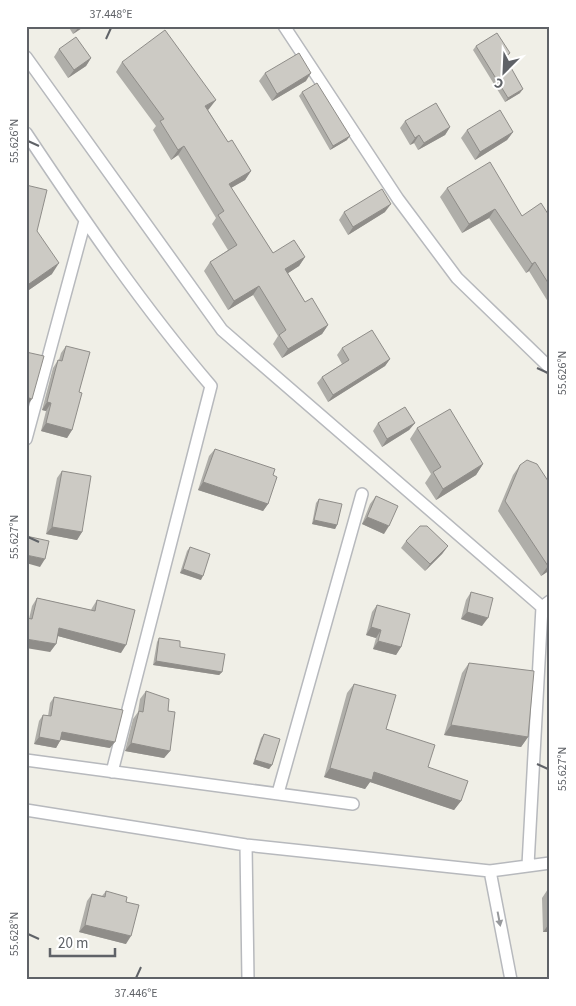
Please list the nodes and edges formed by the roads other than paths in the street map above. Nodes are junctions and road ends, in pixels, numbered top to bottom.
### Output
1 (284, 26) edge
2 (26, 57) edge
3 (26, 133) edge
4 (85, 221) junction
5 (550, 368) edge
6 (26, 439) edge
7 (362, 494) dead end
8 (546, 604) edge
9 (26, 760) edge
10 (112, 772) junction
11 (278, 793) junction
12 (353, 804) dead end
13 (26, 810) edge
14 (246, 845) junction
15 (550, 863) edge
16 (528, 865) junction
17 (490, 871) junction
18 (248, 980) edge
19 (510, 980) edge

1 - 5 lane
2 - 8 lane
3 - 4 lane
4 - 6 lane
4 - 10 lane
7 - 11 lane
8 - 16 lane
9 - 10 lane
10 - 11 lane
11 - 12 lane
13 - 14 lane
14 - 17 lane
14 - 18 lane
15 - 16 lane
16 - 17 lane
17 -> 19 lane

